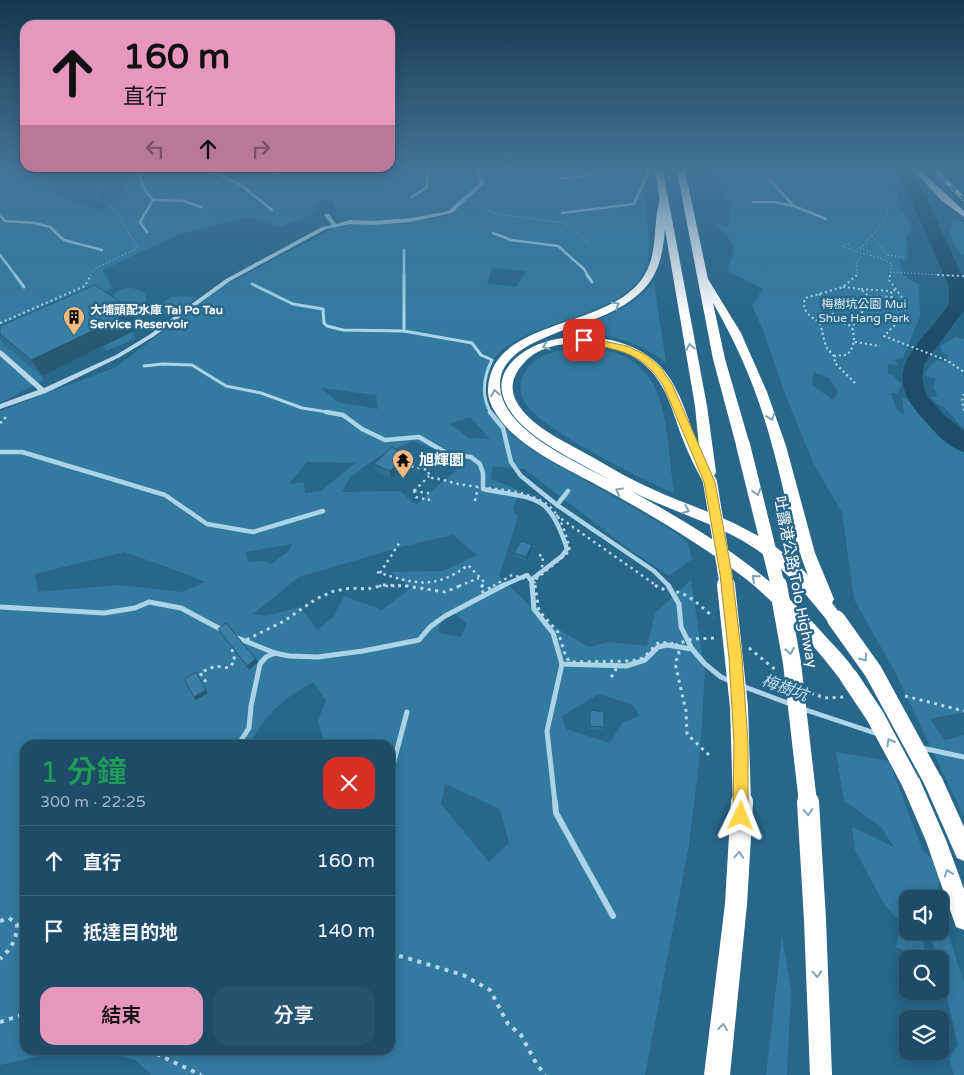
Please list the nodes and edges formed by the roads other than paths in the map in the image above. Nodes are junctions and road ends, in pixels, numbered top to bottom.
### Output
1 (328, 216) edge
2 (428, 216) edge
3 (661, 216) edge
4 (665, 216) edge
5 (690, 216) edge
6 (334, 224) junction
7 (254, 265) junction
8 (236, 268) dead end
9 (702, 278) junction
10 (0, 352) edge
11 (43, 391) junction
12 (0, 407) edge
13 (698, 441) junction
14 (836, 619) junction
15 (964, 851) edge
16 (964, 919) edge
17 (717, 1075) edge
18 (821, 1075) edge

1 - 6 lane
2 - 6 lane
16 -> 3 highway, bridge
13 -> 4 highway
5 - 9 highway, 吐露港公路 Tolo Highway
6 - 7 lane
7 - 8 lane
7 - 11 lane
9 -> 14 highway
9 -> 18 highway, 吐露港公路 Tolo Highway, bridge
10 - 11 lane
11 - 12 lane
13 -> 14 highway
17 -> 13 highway, bridge
14 -> 15 highway, bridge

